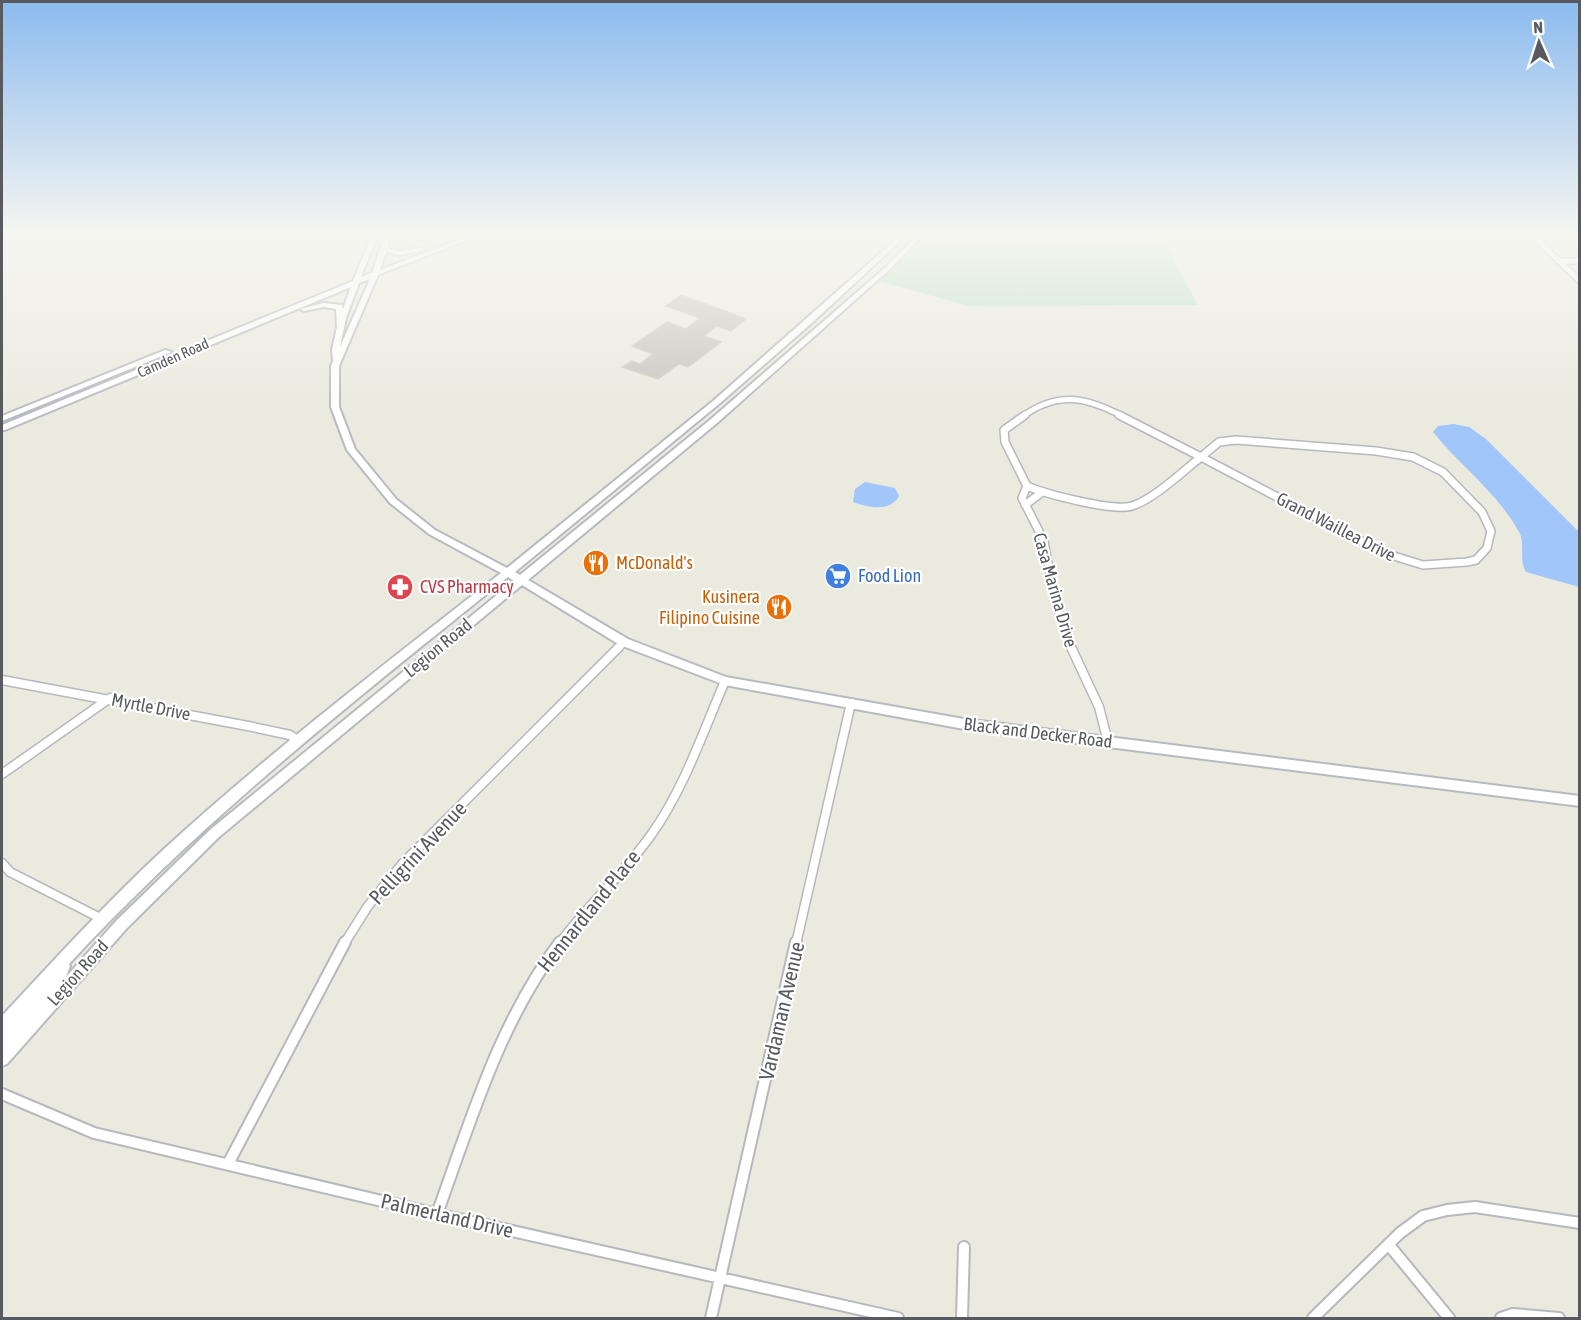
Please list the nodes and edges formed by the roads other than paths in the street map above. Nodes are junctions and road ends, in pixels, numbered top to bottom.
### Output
1 (305, 296) edge
2 (322, 296) edge
3 (352, 296) edge
4 (366, 296) edge
5 (838, 296) edge
6 (846, 296) edge
7 (858, 296) edge
8 (807, 325) junction
9 (824, 326) junction
10 (340, 327) junction
11 (216, 339) junction
12 (336, 360) junction
13 (758, 383) junction
14 (733, 388) junction
15 (2, 419) edge
16 (691, 424) junction
17 (2, 428) edge
18 (705, 428) junction
19 (1200, 457) junction
20 (634, 488) junction
21 (1025, 489) junction
22 (1041, 493) junction
23 (1034, 500) junction
24 (1025, 505) junction
25 (506, 572) junction
26 (521, 580) junction
27 (624, 642) junction
28 (2, 680) edge
29 (725, 681) junction
30 (110, 698) junction
31 (851, 703) junction
32 (299, 741) junction
33 (1108, 742) junction
34 (2, 774) edge
35 (1580, 801) edge
36 (2, 863) edge
37 (102, 919) junction
38 (68, 955) junction
39 (2, 1026) edge
40 (2, 1041) edge
41 (2, 1059) edge
42 (2, 1094) edge
43 (228, 1164) junction
44 (437, 1214) junction
45 (1580, 1223) edge
46 (1389, 1245) junction
47 (964, 1247) dead end
48 (720, 1279) junction
49 (711, 1318) edge
50 (898, 1318) edge
51 (962, 1318) edge
52 (1313, 1318) edge
53 (1449, 1318) edge
54 (1501, 1318) edge
55 (1559, 1318) edge

1 - 15 main road, Camden Road
2 - 11 main road, Camden Road
3 - 10 main road, Black and Decker Road
4 - 12 main road
5 - 8 main road, Legion Road
6 - 9 main road
7 - 9 main road, Legion Road
8 - 13 main road
8 - 14 main road, Legion Road
9 - 13 main road, Legion Road
10 - 11 main road
10 - 12 main road, Black and Decker Road
11 - 17 main road, Camden Road
12 - 25 main road, Black and Decker Road
13 - 18 main road, Legion Road
14 - 16 main road, Legion Road
14 - 18 main road
16 - 20 main road
16 - 25 main road, Legion Road
18 - 20 main road, Legion Road
19 - 19 street, Grand Waillea Drive
19 - 21 street, Grand Waillea Drive
19 - 22 street, Grand Waillea Drive
20 - 26 main road, Legion Road
21 - 22 street, Grand Waillea Drive
21 - 23 street
21 - 24 street, Casa Marina Drive
22 - 23 street
23 - 24 street
24 - 33 street, Casa Marina Drive
25 - 26 main road, Black and Decker Road
25 - 32 main road, Legion Road
26 - 27 main road, Black and Decker Road
26 - 41 main road, Legion Road
27 - 29 main road, Black and Decker Road
27 - 43 street, Pelligrini Avenue
28 - 30 street, Myrtle Drive
29 - 31 main road, Black and Decker Road
29 - 44 street, Hennardland Place
30 - 32 street, Myrtle Drive
30 - 34 street
31 - 33 main road, Black and Decker Road
31 - 48 street, Vardaman Avenue
32 - 37 main road, Legion Road
33 - 35 main road, Black and Decker Road
36 - 37 street
37 - 38 main road, Legion Road
38 - 39 main road, Legion Road
38 - 40 main road
42 - 43 street, Palmerland Drive
43 - 44 street, Palmerland Drive
44 - 48 street, Palmerland Drive
45 - 46 street
46 - 52 street
46 - 53 street
47 - 51 street
48 - 49 street, Vardaman Avenue
48 - 50 street, Palmerland Drive
54 - 55 street

